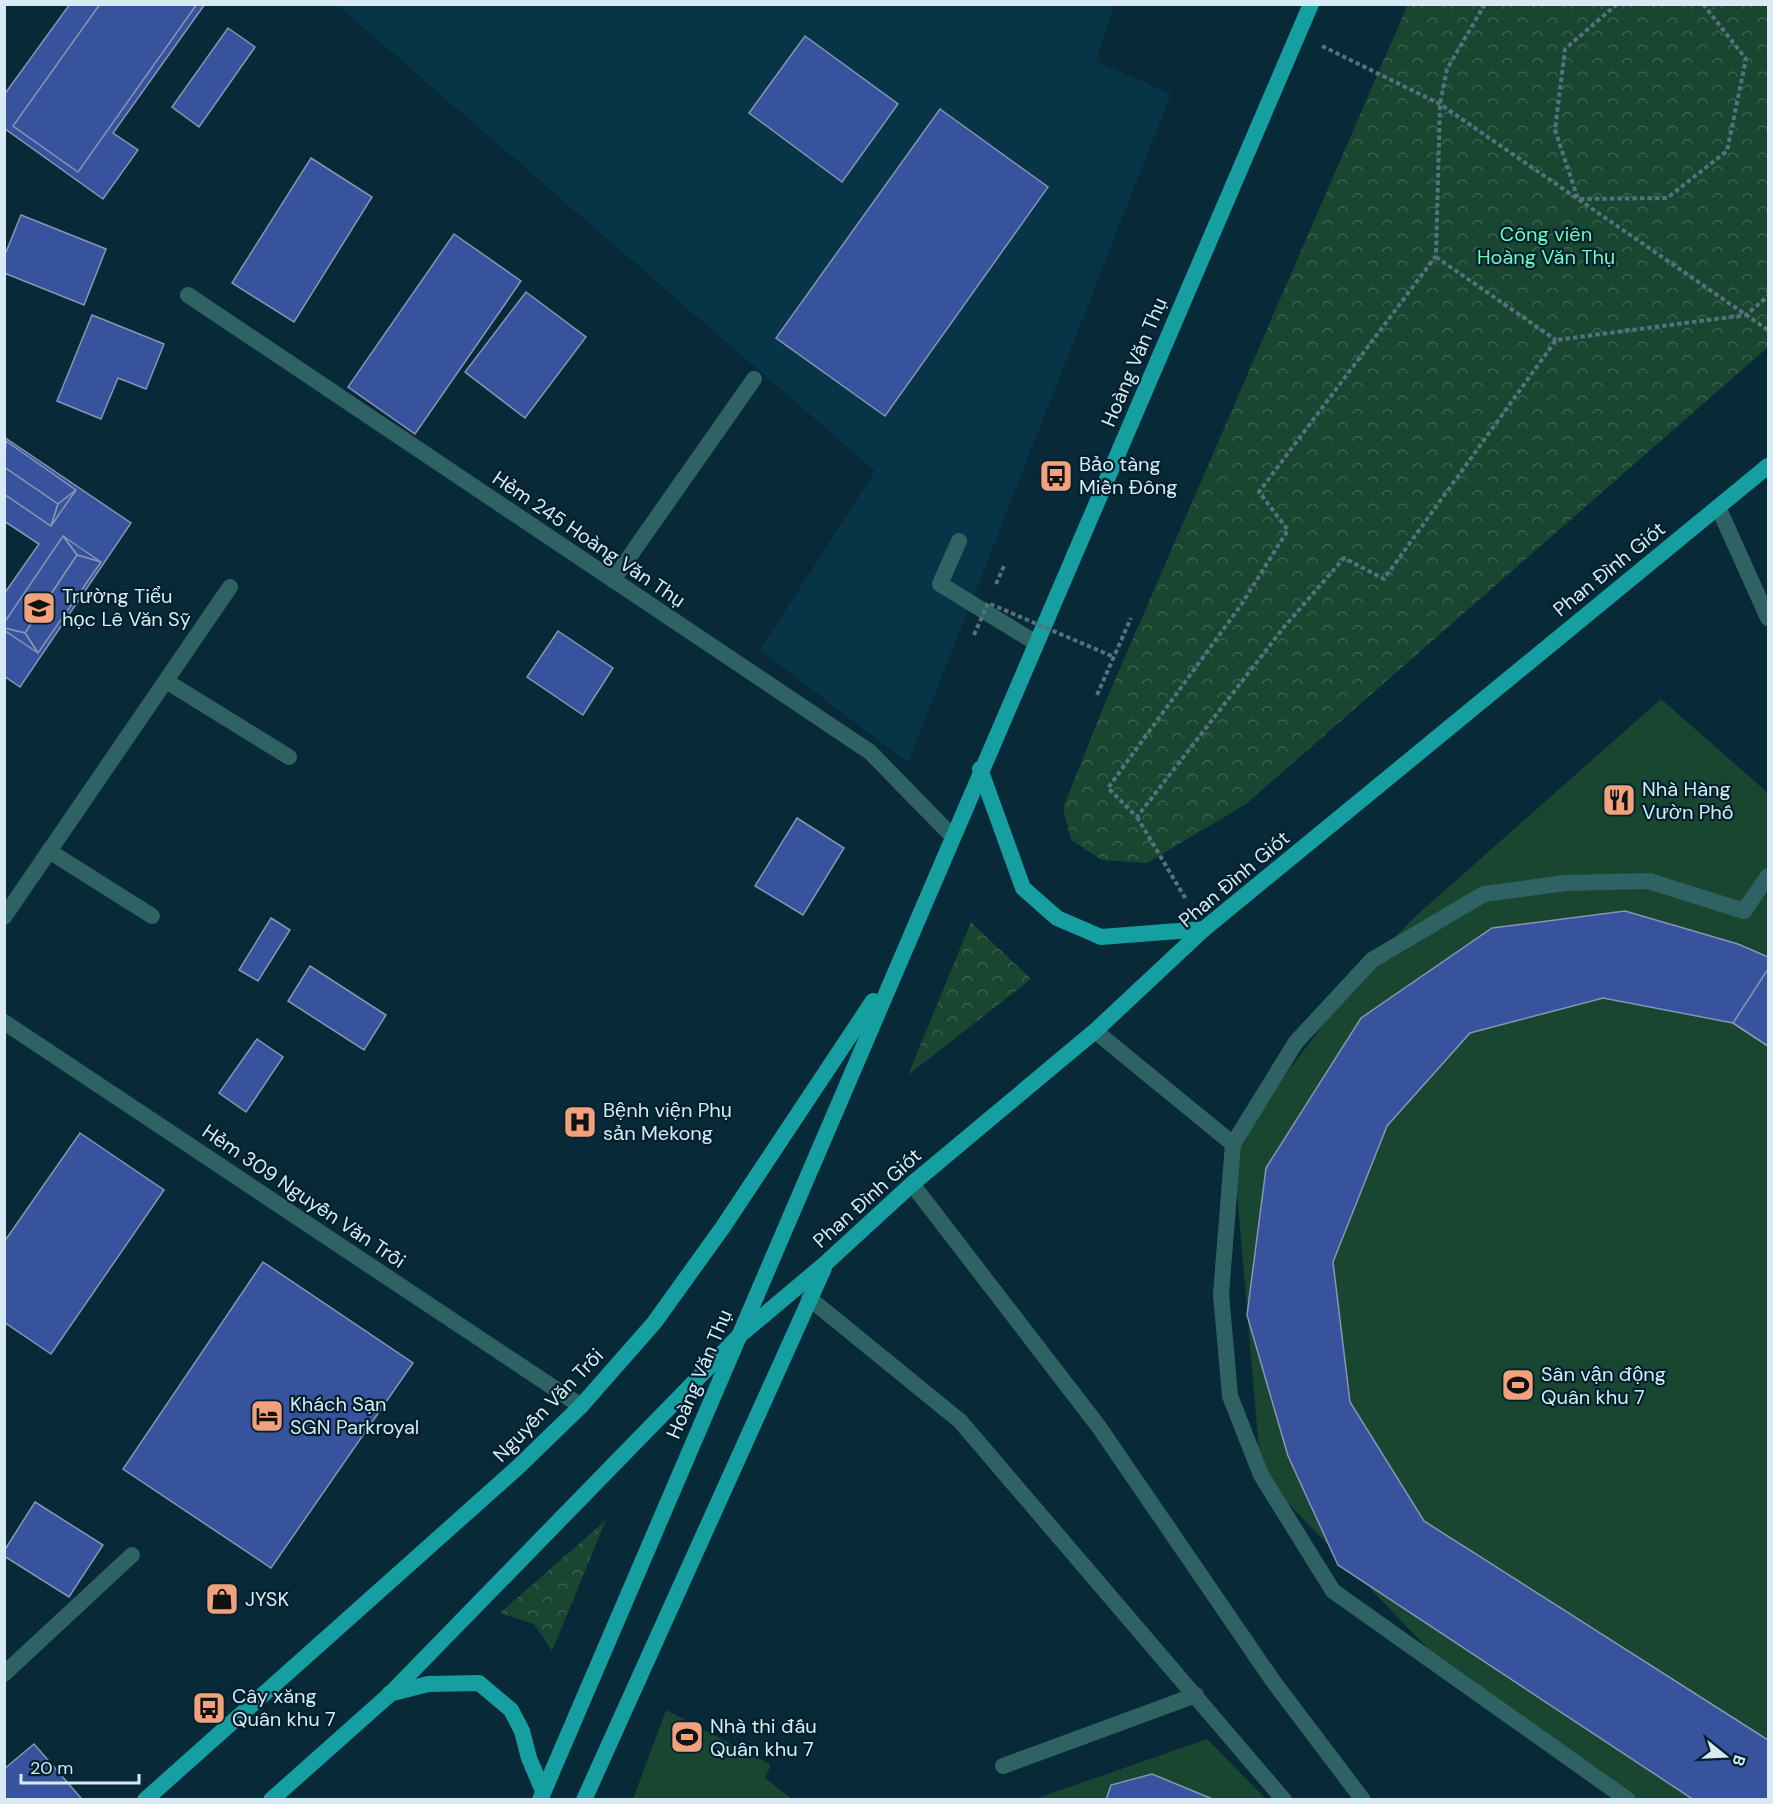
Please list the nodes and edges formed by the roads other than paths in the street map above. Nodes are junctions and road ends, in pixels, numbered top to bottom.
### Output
1 (1311, 4) edge
2 (188, 295) dead end
3 (754, 379) dead end
4 (1768, 466) edge
5 (1718, 507) junction
6 (958, 541) dead end
7 (613, 580) junction
8 (230, 587) dead end
9 (1768, 618) edge
10 (1036, 643) junction
11 (166, 681) junction
12 (290, 757) dead end
13 (980, 769) junction
14 (952, 836) junction
15 (49, 851) junction
16 (1768, 876) edge
17 (152, 916) dead end
18 (4, 917) edge
19 (1204, 929) junction
20 (897, 965) junction
21 (4, 1022) edge
22 (1095, 1031) junction
23 (1233, 1144) junction
24 (912, 1184) junction
25 (827, 1262) junction
26 (809, 1298) junction
27 (738, 1337) junction
28 (581, 1406) junction
29 (132, 1555) dead end
30 (4, 1674) edge
31 (388, 1695) junction
32 (1196, 1695) junction
33 (1003, 1766) dead end
34 (542, 1795) edge
35 (145, 1800) edge
36 (271, 1800) edge
37 (584, 1800) edge
38 (1284, 1800) edge
39 (1363, 1800) edge
40 (1628, 1800) edge

1 - 10 main road, Hoàng Văn Thụ
2 - 7 street, Hẻm 245 Hoàng Văn Thụ
3 - 7 street
4 - 5 main road, Phan Đình Giót
5 - 9 street
5 - 19 main road, Phan Đình Giót
6 - 10 street
7 - 14 street, Hẻm 245 Hoàng Văn Thụ
8 - 11 street
10 - 13 main road, Hoàng Văn Thụ
11 - 12 street
11 - 15 street
13 - 14 main road, Hoàng Văn Thụ
13 - 19 main road
14 - 20 main road, Hoàng Văn Thụ
15 - 17 street
15 - 18 street
16 - 23 street
19 - 22 main road, Phan Đình Giót
20 - 27 main road, Hoàng Văn Thụ
20 - 28 main road, Nguyễn Văn Trỗi
21 - 28 street, Hẻm 309 Nguyễn Văn Trỗi
22 - 23 street
22 - 24 main road, Phan Đình Giót
23 - 40 street
24 - 25 main road, Phan Đình Giót
24 - 39 street
25 - 26 main road
25 - 27 main road, Phan Đình Giót
26 - 32 street
26 - 37 main road
27 - 31 main road
27 - 34 main road, Hoàng Văn Thụ
28 - 35 main road, Nguyễn Văn Trỗi
29 - 30 street
31 - 34 main road
31 - 36 main road
32 - 33 street
32 - 38 street

